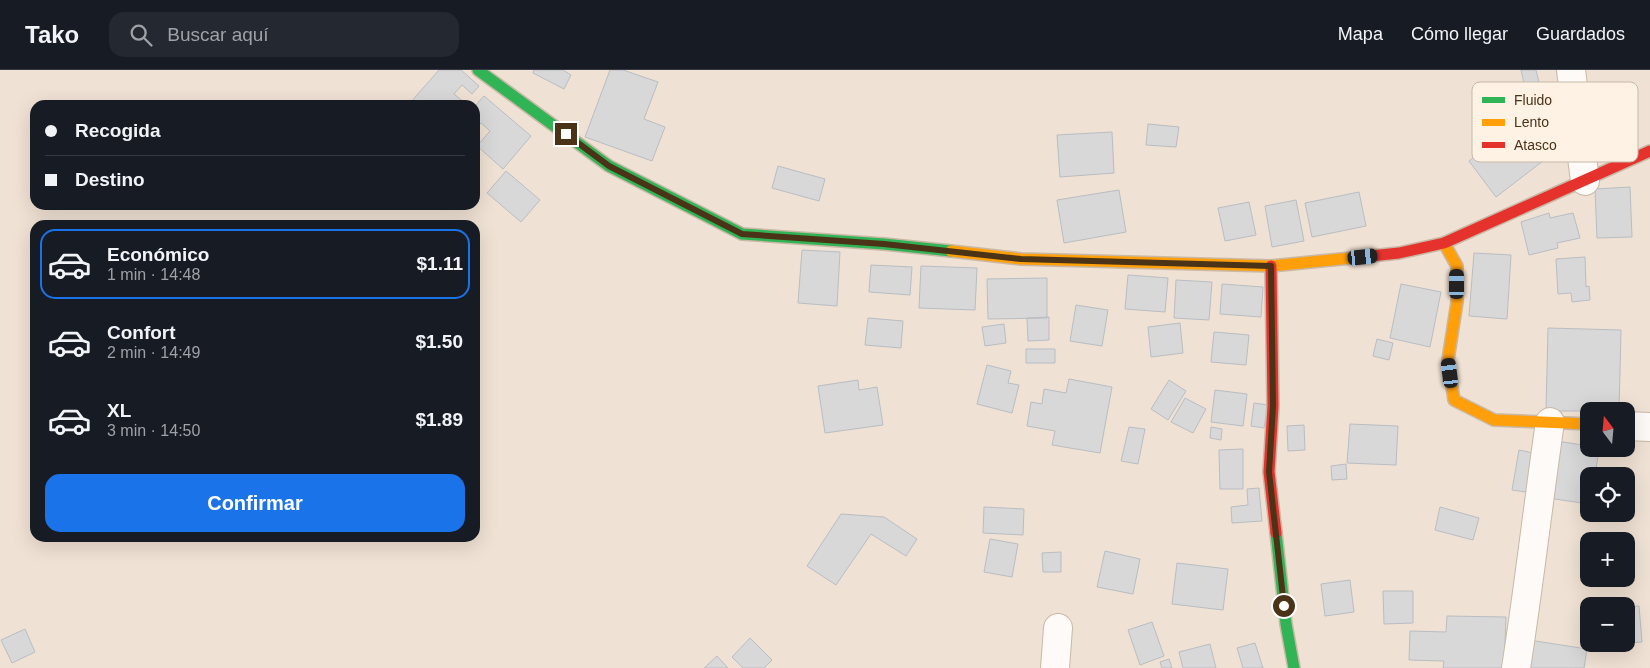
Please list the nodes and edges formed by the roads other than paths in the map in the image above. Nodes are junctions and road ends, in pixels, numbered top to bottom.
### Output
1 (478, 70) edge
2 (1650, 151) edge
3 (1638, 157) edge
4 (1583, 162) edge
5 (1626, 162) edge
6 (1585, 181) junction
7 (1444, 243) junction
8 (1271, 266) junction
9 (1550, 422) junction
10 (1580, 424) edge
11 (1635, 426) edge
12 (1650, 427) edge
13 (1058, 628) dead end
14 (1055, 668) edge
15 (1294, 668) edge
16 (1516, 668) edge

1 - 8 street
2 - 3 street
4 - 6 street
5 - 6 street
6 - 7 street
7 - 8 street
7 - 9 street
8 - 15 street
9 - 10 street
9 - 16 street
11 - 12 street
13 - 14 street

